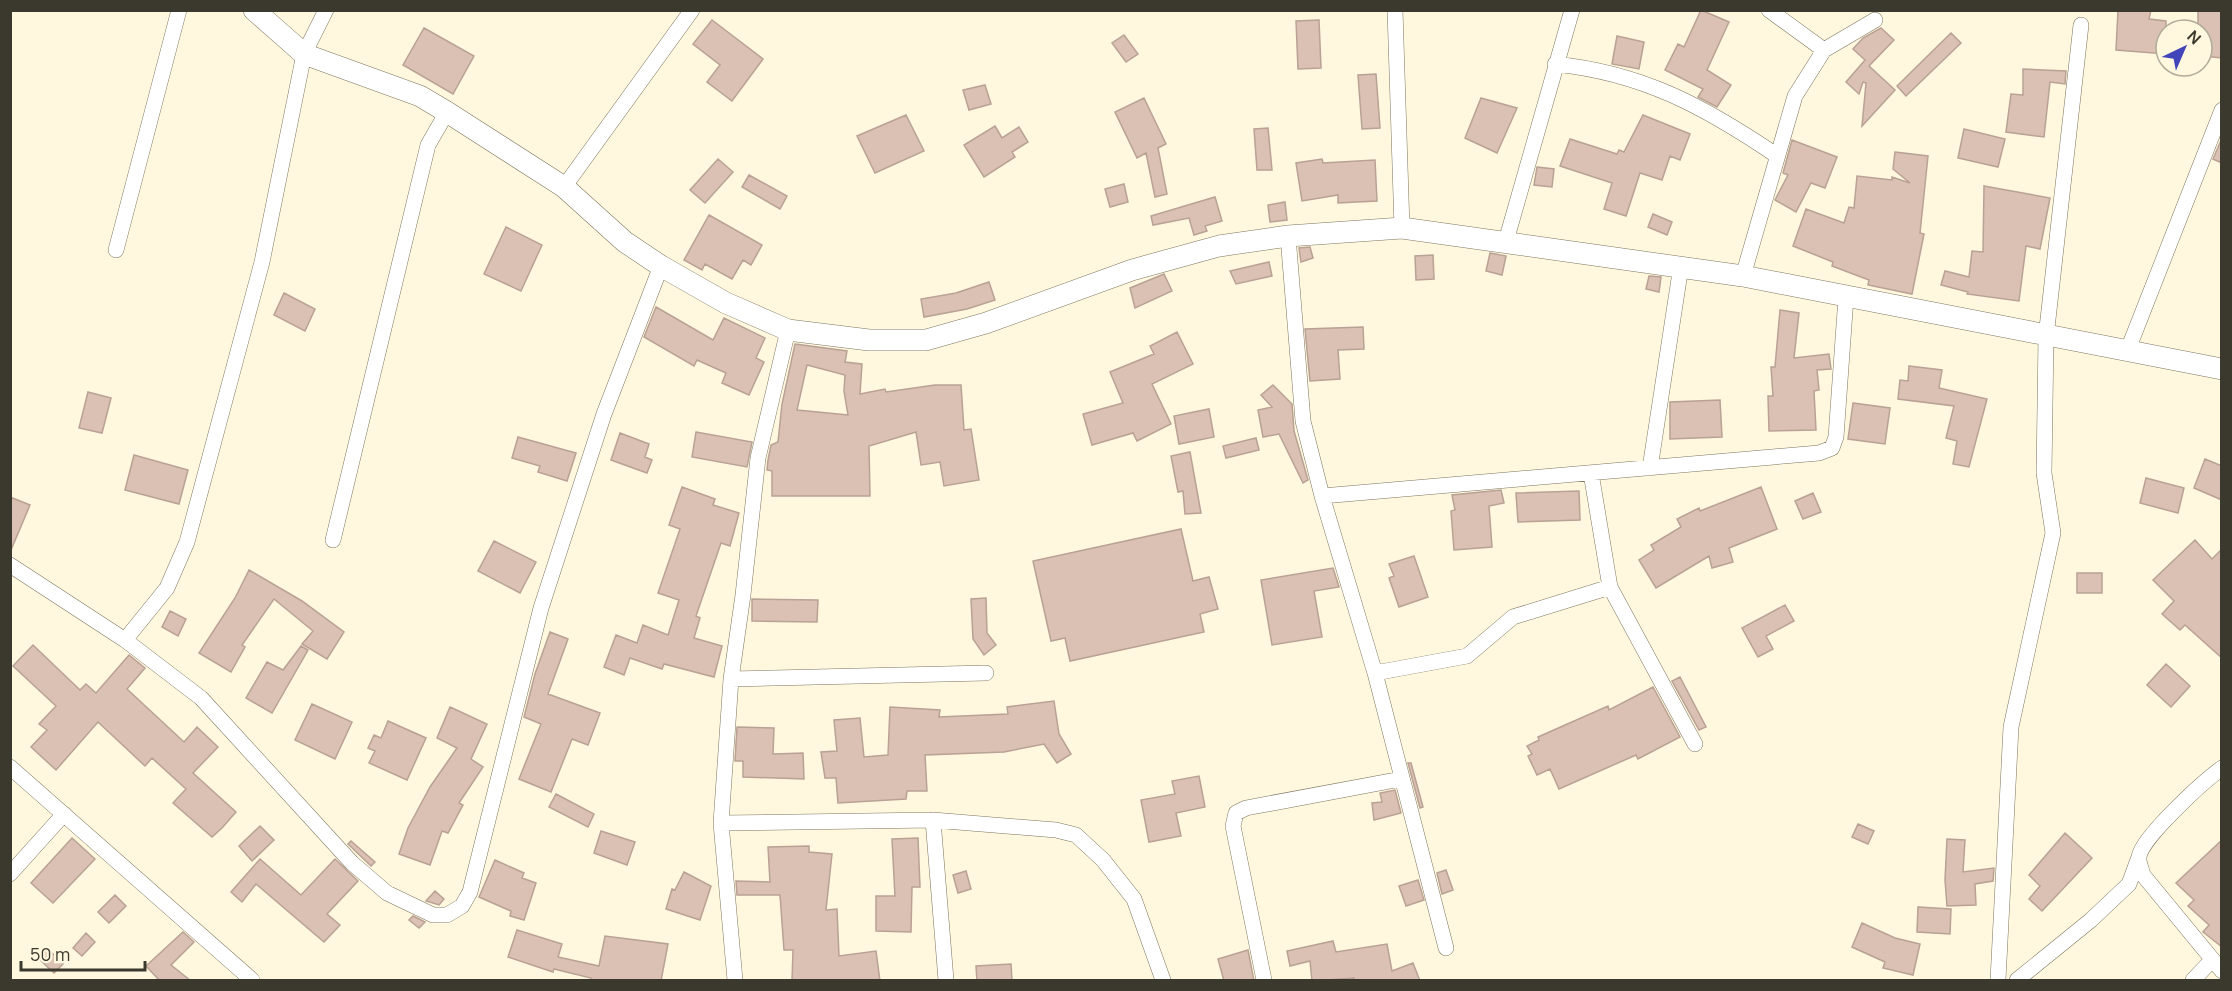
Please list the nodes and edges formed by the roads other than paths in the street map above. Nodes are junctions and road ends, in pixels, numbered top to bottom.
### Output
1 (179, 10) edge
2 (254, 10) edge
3 (326, 10) edge
4 (692, 10) edge
5 (1395, 10) edge
6 (1572, 10) edge
7 (1769, 10) edge
8 (1875, 20) dead end
9 (2081, 25) dead end
10 (1824, 50) junction
11 (304, 54) junction
12 (1555, 64) junction
13 (2222, 110) edge
14 (447, 112) junction
15 (1776, 156) junction
16 (564, 187) junction
17 (1402, 228) junction
18 (1288, 236) junction
19 (1506, 241) junction
20 (116, 250) dead end
21 (661, 266) junction
22 (1681, 266) junction
23 (1743, 276) junction
24 (1846, 297) junction
25 (788, 330) junction
26 (2046, 337) junction
27 (2127, 352) junction
28 (2222, 369) edge
29 (1650, 468) junction
30 (1591, 473) junction
31 (1322, 496) junction
32 (333, 540) dead end
33 (10, 565) edge
34 (1610, 586) junction
35 (125, 640) junction
36 (986, 673) dead end
37 (1375, 673) junction
38 (731, 679) junction
39 (1695, 744) dead end
40 (10, 767) edge
41 (2222, 768) edge
42 (1401, 779) junction
43 (64, 814) junction
44 (933, 820) junction
45 (721, 823) junction
46 (2139, 857) junction
47 (10, 874) edge
48 (1446, 948) dead end
49 (2217, 965) edge
50 (252, 981) edge
51 (735, 981) edge
52 (946, 981) edge
53 (1163, 981) edge
54 (1264, 981) edge
55 (1998, 981) edge
56 (2017, 981) edge
57 (2193, 981) edge

1 - 20 street
2 - 11 street
3 - 11 street
4 - 16 street
5 - 17 street
6 - 12 street
7 - 10 street
8 - 10 street
9 - 26 street
10 - 15 street
11 - 14 street
11 - 35 street
12 - 15 street
12 - 19 street
13 - 27 street
14 - 16 street
14 - 32 street
15 - 23 street
16 - 21 street
17 - 18 street
17 - 19 street
18 - 25 street
18 - 31 street
19 - 22 street
21 - 25 street
21 - 35 street
22 - 23 street
22 - 29 street
23 - 24 street
24 - 26 street
24 - 29 street
25 - 38 street
26 - 27 street
26 - 55 street
27 - 28 street
29 - 30 street
30 - 31 street
30 - 34 street
31 - 37 street
33 - 35 street
34 - 37 street
34 - 39 street
36 - 38 street
37 - 42 street
38 - 45 street
40 - 43 street
41 - 46 street
42 - 48 street
42 - 54 street
43 - 47 street
43 - 50 street
44 - 45 street
44 - 52 street
44 - 53 street
45 - 51 street
46 - 49 street
46 - 56 street
49 - 57 street

